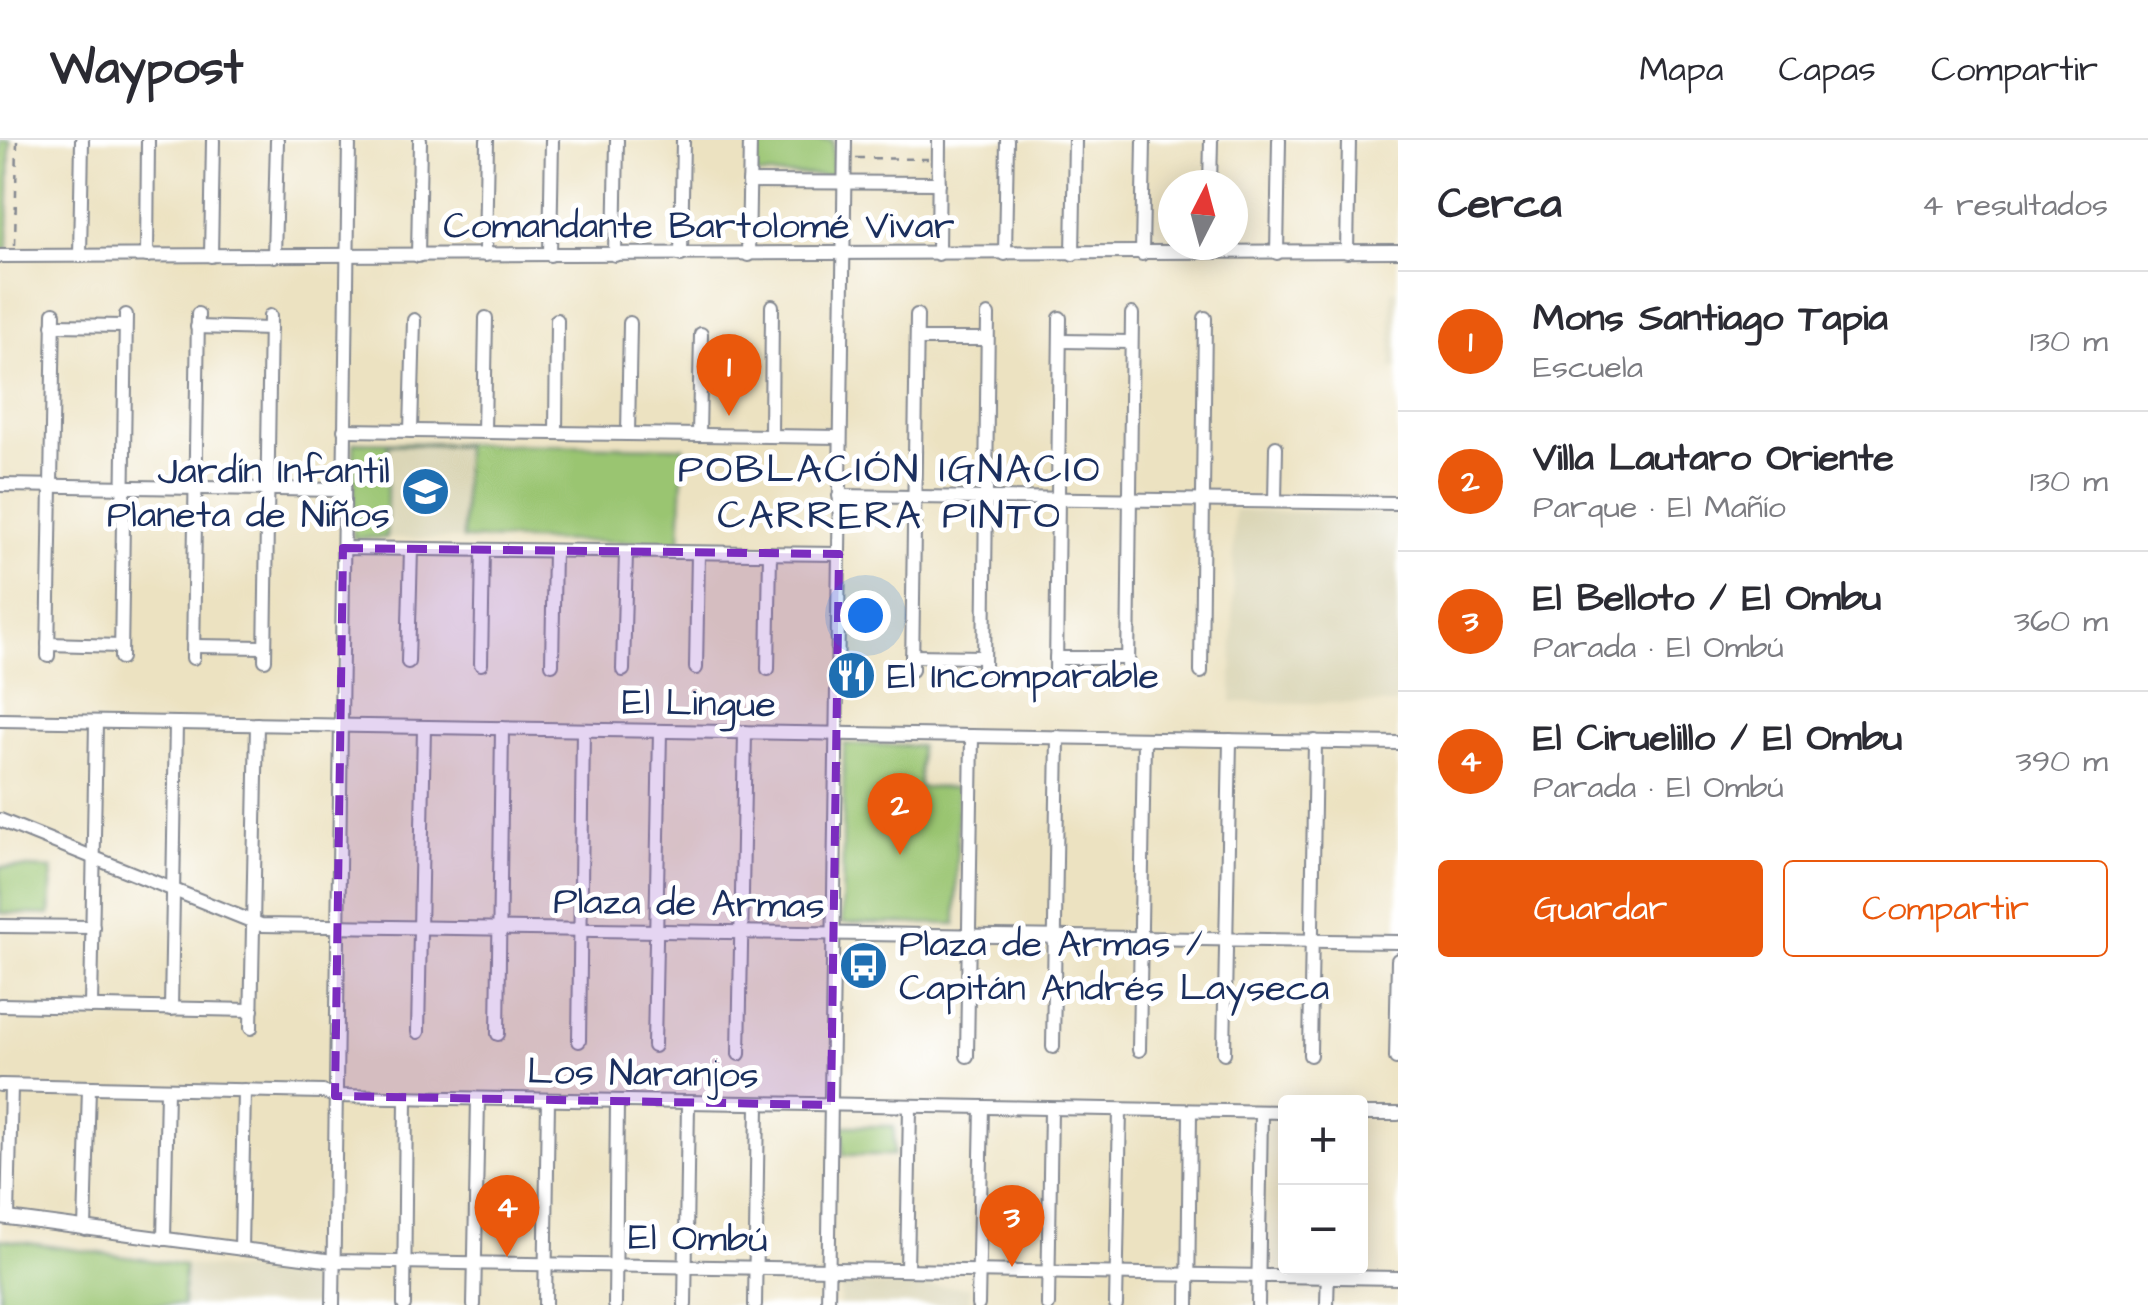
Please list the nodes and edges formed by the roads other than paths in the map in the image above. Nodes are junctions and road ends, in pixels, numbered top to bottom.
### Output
1 (82, 140) edge
2 (148, 140) edge
3 (213, 140) edge
4 (277, 140) edge
5 (349, 140) edge
6 (420, 140) edge
7 (487, 140) edge
8 (552, 140) edge
9 (618, 140) edge
10 (683, 140) edge
11 (750, 140) edge
12 (845, 140) edge
13 (940, 140) edge
14 (1007, 140) edge
15 (1075, 140) edge
16 (1144, 140) edge
17 (1211, 140) edge
18 (1279, 140) edge
19 (1349, 140) edge
20 (1210, 170) edge
21 (749, 182) junction
22 (844, 182) junction
23 (939, 183) junction
24 (1248, 251) edge
25 (1398, 251) edge
26 (1347, 252) junction
27 (1158, 253) edge
28 (1277, 253) junction
29 (843, 254) junction
30 (938, 254) junction
31 (1005, 254) junction
32 (1073, 254) junction
33 (1142, 254) junction
34 (485, 255) junction
35 (550, 255) junction
36 (615, 255) junction
37 (681, 255) junction
38 (748, 255) junction
39 (8, 256) edge
40 (80, 256) junction
41 (147, 256) junction
42 (211, 256) junction
43 (274, 256) junction
44 (347, 256) junction
45 (418, 256) junction
46 (772, 306) dead end
47 (1132, 314) dead end
48 (917, 315) dead end
49 (988, 315) dead end
50 (486, 318) dead end
51 (1060, 318) dead end
52 (1204, 318) dead end
53 (414, 320) dead end
54 (557, 320) dead end
55 (630, 323) dead end
56 (701, 334) dead end
57 (917, 339) junction
58 (988, 339) junction
59 (1060, 342) junction
60 (1132, 342) junction
61 (344, 430) junction
62 (411, 431) junction
63 (484, 432) junction
64 (556, 433) junction
65 (628, 434) junction
66 (699, 435) junction
67 (771, 436) junction
68 (840, 437) junction
69 (1276, 447) dead end
70 (0, 485) edge
71 (50, 486) junction
72 (124, 487) junction
73 (196, 488) junction
74 (268, 489) junction
75 (343, 490) junction
76 (839, 496) junction
77 (914, 497) junction
78 (986, 498) junction
79 (1058, 498) junction
80 (1130, 500) junction
81 (1203, 500) junction
82 (1274, 501) junction
83 (1398, 503) edge
84 (342, 548) junction
85 (411, 548) junction
86 (483, 550) junction
87 (554, 550) junction
88 (626, 552) junction
89 (698, 552) junction
90 (770, 554) junction
91 (839, 554) junction
92 (1056, 658) junction
93 (408, 662) dead end
94 (481, 664) dead end
95 (552, 664) dead end
96 (696, 668) dead end
97 (768, 669) dead end
98 (623, 670) dead end
99 (1201, 672) dead end
100 (1056, 673) dead end
101 (0, 720) edge
102 (96, 722) junction
103 (176, 723) junction
104 (256, 724) junction
105 (340, 726) junction
106 (424, 727) junction
107 (502, 728) junction
108 (583, 730) junction
109 (660, 731) junction
110 (744, 732) junction
111 (836, 734) junction
112 (972, 736) junction
113 (1058, 737) junction
114 (1144, 738) junction
115 (1230, 740) junction
116 (1315, 741) junction
117 (1398, 742) edge
118 (0, 820) edge
119 (94, 859) junction
120 (173, 891) junction
121 (253, 924) junction
122 (0, 926) edge
123 (338, 927) junction
124 (93, 928) junction
125 (420, 928) junction
126 (500, 930) junction
127 (580, 930) junction
128 (656, 932) junction
129 (741, 932) junction
130 (833, 934) junction
131 (969, 936) junction
132 (1055, 937) junction
133 (1140, 938) junction
134 (1226, 939) junction
135 (1312, 941) junction
136 (1398, 942) edge
137 (1398, 960) edge
138 (0, 1005) edge
139 (92, 1007) junction
140 (171, 1008) junction
141 (252, 1010) junction
142 (252, 1028) dead end
143 (418, 1032) dead end
144 (498, 1034) dead end
145 (578, 1041) dead end
146 (654, 1046) dead end
147 (1053, 1048) dead end
148 (1139, 1050) dead end
149 (1224, 1053) dead end
150 (739, 1054) dead end
151 (1310, 1054) dead end
152 (967, 1056) dead end
153 (1396, 1058) edge
154 (6, 1086) edge
155 (89, 1087) junction
156 (167, 1089) junction
157 (244, 1090) junction
158 (336, 1096) junction
159 (406, 1097) junction
160 (478, 1098) junction
161 (548, 1100) junction
162 (616, 1101) junction
163 (688, 1102) junction
164 (758, 1104) junction
165 (831, 1105) junction
166 (910, 1106) junction
167 (982, 1108) junction
168 (1050, 1109) junction
169 (1120, 1110) junction
170 (1190, 1111) junction
171 (1261, 1112) junction
172 (1278, 1112) edge
173 (1368, 1114) edge
174 (1398, 1114) edge
175 (4, 1218) edge
176 (86, 1228) junction
177 (164, 1239) junction
178 (240, 1249) junction
179 (333, 1261) junction
180 (404, 1262) junction
181 (475, 1263) junction
182 (546, 1264) junction
183 (615, 1266) junction
184 (686, 1267) junction
185 (756, 1268) junction
186 (828, 1269) junction
187 (907, 1270) junction
188 (979, 1272) junction
189 (1048, 1272) junction
190 (1117, 1274) junction
191 (1188, 1275) junction
192 (1278, 1275) edge
193 (1328, 1275) edge
194 (1363, 1275) edge
195 (1258, 1276) junction
196 (1398, 1278) edge
197 (332, 1305) edge
198 (404, 1305) edge
199 (474, 1305) edge
200 (545, 1305) edge
201 (615, 1305) edge
202 (686, 1305) edge
203 (755, 1305) edge
204 (828, 1305) edge
205 (978, 1305) edge
206 (1048, 1305) edge
207 (1116, 1305) edge
208 (1188, 1305) edge
209 (1258, 1305) edge
210 (1327, 1305) edge

1 - 40 street
2 - 41 street
3 - 42 street
4 - 43 street
5 - 44 street
6 - 45 street
7 - 34 street
8 - 35 street
9 - 36 street
10 - 37 street
11 - 21 street
12 - 22 street
13 - 23 street
14 - 31 street
15 - 32 street
16 - 33 street
17 - 20 street
18 - 28 street
19 - 26 street
21 - 22 street
21 - 38 street
22 - 23 street
22 - 29 street
23 - 30 street
24 - 28 street, Comandante Bartolomé Vivar
25 - 26 street, Comandante Bartolomé Vivar
26 - 28 street, Comandante Bartolomé Vivar
27 - 33 street, Comandante Bartolomé Vivar
29 - 30 street, Comandante Bartolomé Vivar
29 - 38 street, Comandante Bartolomé Vivar
29 - 68 street
30 - 31 street, Comandante Bartolomé Vivar
31 - 32 street, Comandante Bartolomé Vivar
32 - 33 street, Comandante Bartolomé Vivar
34 - 35 street, Comandante Bartolomé Vivar
34 - 45 street, Comandante Bartolomé Vivar
35 - 36 street, Comandante Bartolomé Vivar
36 - 37 street, Comandante Bartolomé Vivar
37 - 38 street, Comandante Bartolomé Vivar
39 - 40 street, Comandante Bartolomé Vivar
40 - 41 street, Comandante Bartolomé Vivar
41 - 42 street, Comandante Bartolomé Vivar
42 - 43 street, Comandante Bartolomé Vivar
43 - 44 street, Comandante Bartolomé Vivar
44 - 45 street, Comandante Bartolomé Vivar
44 - 61 street
46 - 67 street
47 - 60 street
48 - 57 street
49 - 58 street
50 - 63 street
51 - 59 street
52 - 81 street
53 - 62 street
54 - 64 street
55 - 65 street
56 - 66 street
57 - 58 street
57 - 77 street
58 - 78 street
59 - 60 street
59 - 79 street
60 - 80 street
61 - 62 street
61 - 75 street
62 - 63 street
63 - 64 street
64 - 65 street
65 - 66 street
66 - 67 street
67 - 68 street
68 - 76 street
69 - 82 street
70 - 71 street
71 - 72 street
71 - 72 street
71 - 72 street
72 - 73 street
73 - 74 street
73 - 74 street
73 - 74 street
74 - 75 street
75 - 84 street
76 - 77 street
76 - 91 street
77 - 78 street
77 - 78 street
78 - 79 street
79 - 80 street
79 - 92 street
80 - 81 street
80 - 92 street
81 - 82 street
81 - 99 street
82 - 83 street
84 - 85 street
84 - 105 street
85 - 86 street
85 - 93 street
86 - 87 street
86 - 94 street
87 - 88 street
87 - 95 street
88 - 89 street
88 - 98 street
89 - 90 street
89 - 96 street
90 - 91 street
90 - 97 street
91 - 111 street
92 - 100 street
101 - 102 street, El Lingue
102 - 103 street, El Lingue
102 - 119 street
103 - 104 street, El Lingue
103 - 120 street
104 - 105 street, El Lingue
104 - 121 street
105 - 106 street, El Lingue
105 - 123 street
106 - 107 street, El Lingue
106 - 125 street
107 - 108 street, El Lingue
107 - 126 street
108 - 109 street, El Lingue
108 - 127 street
109 - 110 street, El Lingue
109 - 128 street
110 - 111 street, El Lingue
110 - 129 street
111 - 112 street, El Lingue
111 - 130 street
112 - 113 street, El Lingue
112 - 131 street
113 - 114 street, El Lingue
113 - 132 street
114 - 115 street, El Lingue
114 - 133 street
115 - 116 street, El Lingue
115 - 134 street
116 - 117 street, El Lingue
116 - 135 street
118 - 119 street, Plaza de Armas
119 - 120 street, Plaza de Armas
119 - 124 street
120 - 121 street, Plaza de Armas
120 - 140 street
121 - 123 street, Plaza de Armas
121 - 141 street
122 - 124 street
123 - 125 street, Plaza de Armas
123 - 158 street
124 - 139 street
125 - 126 street, Plaza de Armas
125 - 143 street
126 - 127 street, Plaza de Armas
126 - 144 street
127 - 128 street, Plaza de Armas
127 - 145 street
128 - 129 street, Plaza de Armas
128 - 146 street
129 - 130 street, Plaza de Armas
129 - 150 street
130 - 131 street, Plaza de Armas
130 - 165 street
131 - 132 street, Plaza de Armas
131 - 152 street
132 - 133 street, Plaza de Armas
132 - 147 street
133 - 134 street, Plaza de Armas
133 - 148 street
134 - 135 street, Plaza de Armas
134 - 149 street
135 - 136 street, Plaza de Armas
135 - 151 street
137 - 153 street
138 - 139 street
139 - 140 street
140 - 141 street
141 - 142 street
154 - 155 street, Los Naranjos
154 - 175 street
155 - 156 street, Los Naranjos
155 - 176 street
156 - 157 street, Los Naranjos
156 - 177 street
157 - 158 street, Los Naranjos
157 - 178 street
158 - 159 street, Los Naranjos
158 - 179 street
159 - 160 street, Los Naranjos
159 - 180 street
160 - 161 street, Los Naranjos
160 - 181 street
161 - 162 street, Los Naranjos
161 - 182 street
162 - 163 street, Los Naranjos
162 - 183 street
163 - 164 street, Los Naranjos
163 - 184 street
164 - 165 street, Los Naranjos
164 - 185 street
165 - 166 street, Los Naranjos
165 - 186 street
166 - 167 street, Los Naranjos
166 - 187 street
167 - 168 street, Los Naranjos
167 - 188 street
168 - 169 street, Los Naranjos
168 - 189 street
169 - 170 street, Los Naranjos
169 - 190 street
170 - 171 street, Los Naranjos
170 - 191 street
171 - 172 street, Los Naranjos
171 - 195 street
173 - 174 street
175 - 176 street, El Ombú
176 - 177 street, El Ombú
177 - 178 street, El Ombú
178 - 179 street, El Ombú
179 - 180 street, El Ombú
179 - 197 street
180 - 181 street, El Ombú
180 - 198 street
181 - 182 street, El Ombú
181 - 199 street
182 - 183 street, El Ombú
182 - 200 street
183 - 184 street, El Ombú
183 - 201 street
184 - 185 street, El Ombú
184 - 202 street
185 - 186 street, El Ombú
185 - 203 street
186 - 187 street, El Ombú
186 - 204 street
187 - 188 street, El Ombú
188 - 189 street, El Ombú
188 - 205 street
189 - 190 street, El Ombú
189 - 206 street
190 - 191 street, El Ombú
190 - 207 street
191 - 195 street, El Ombú
191 - 208 street
192 - 195 street, El Ombú
193 - 210 street
194 - 196 street, El Ombú
195 - 209 street

